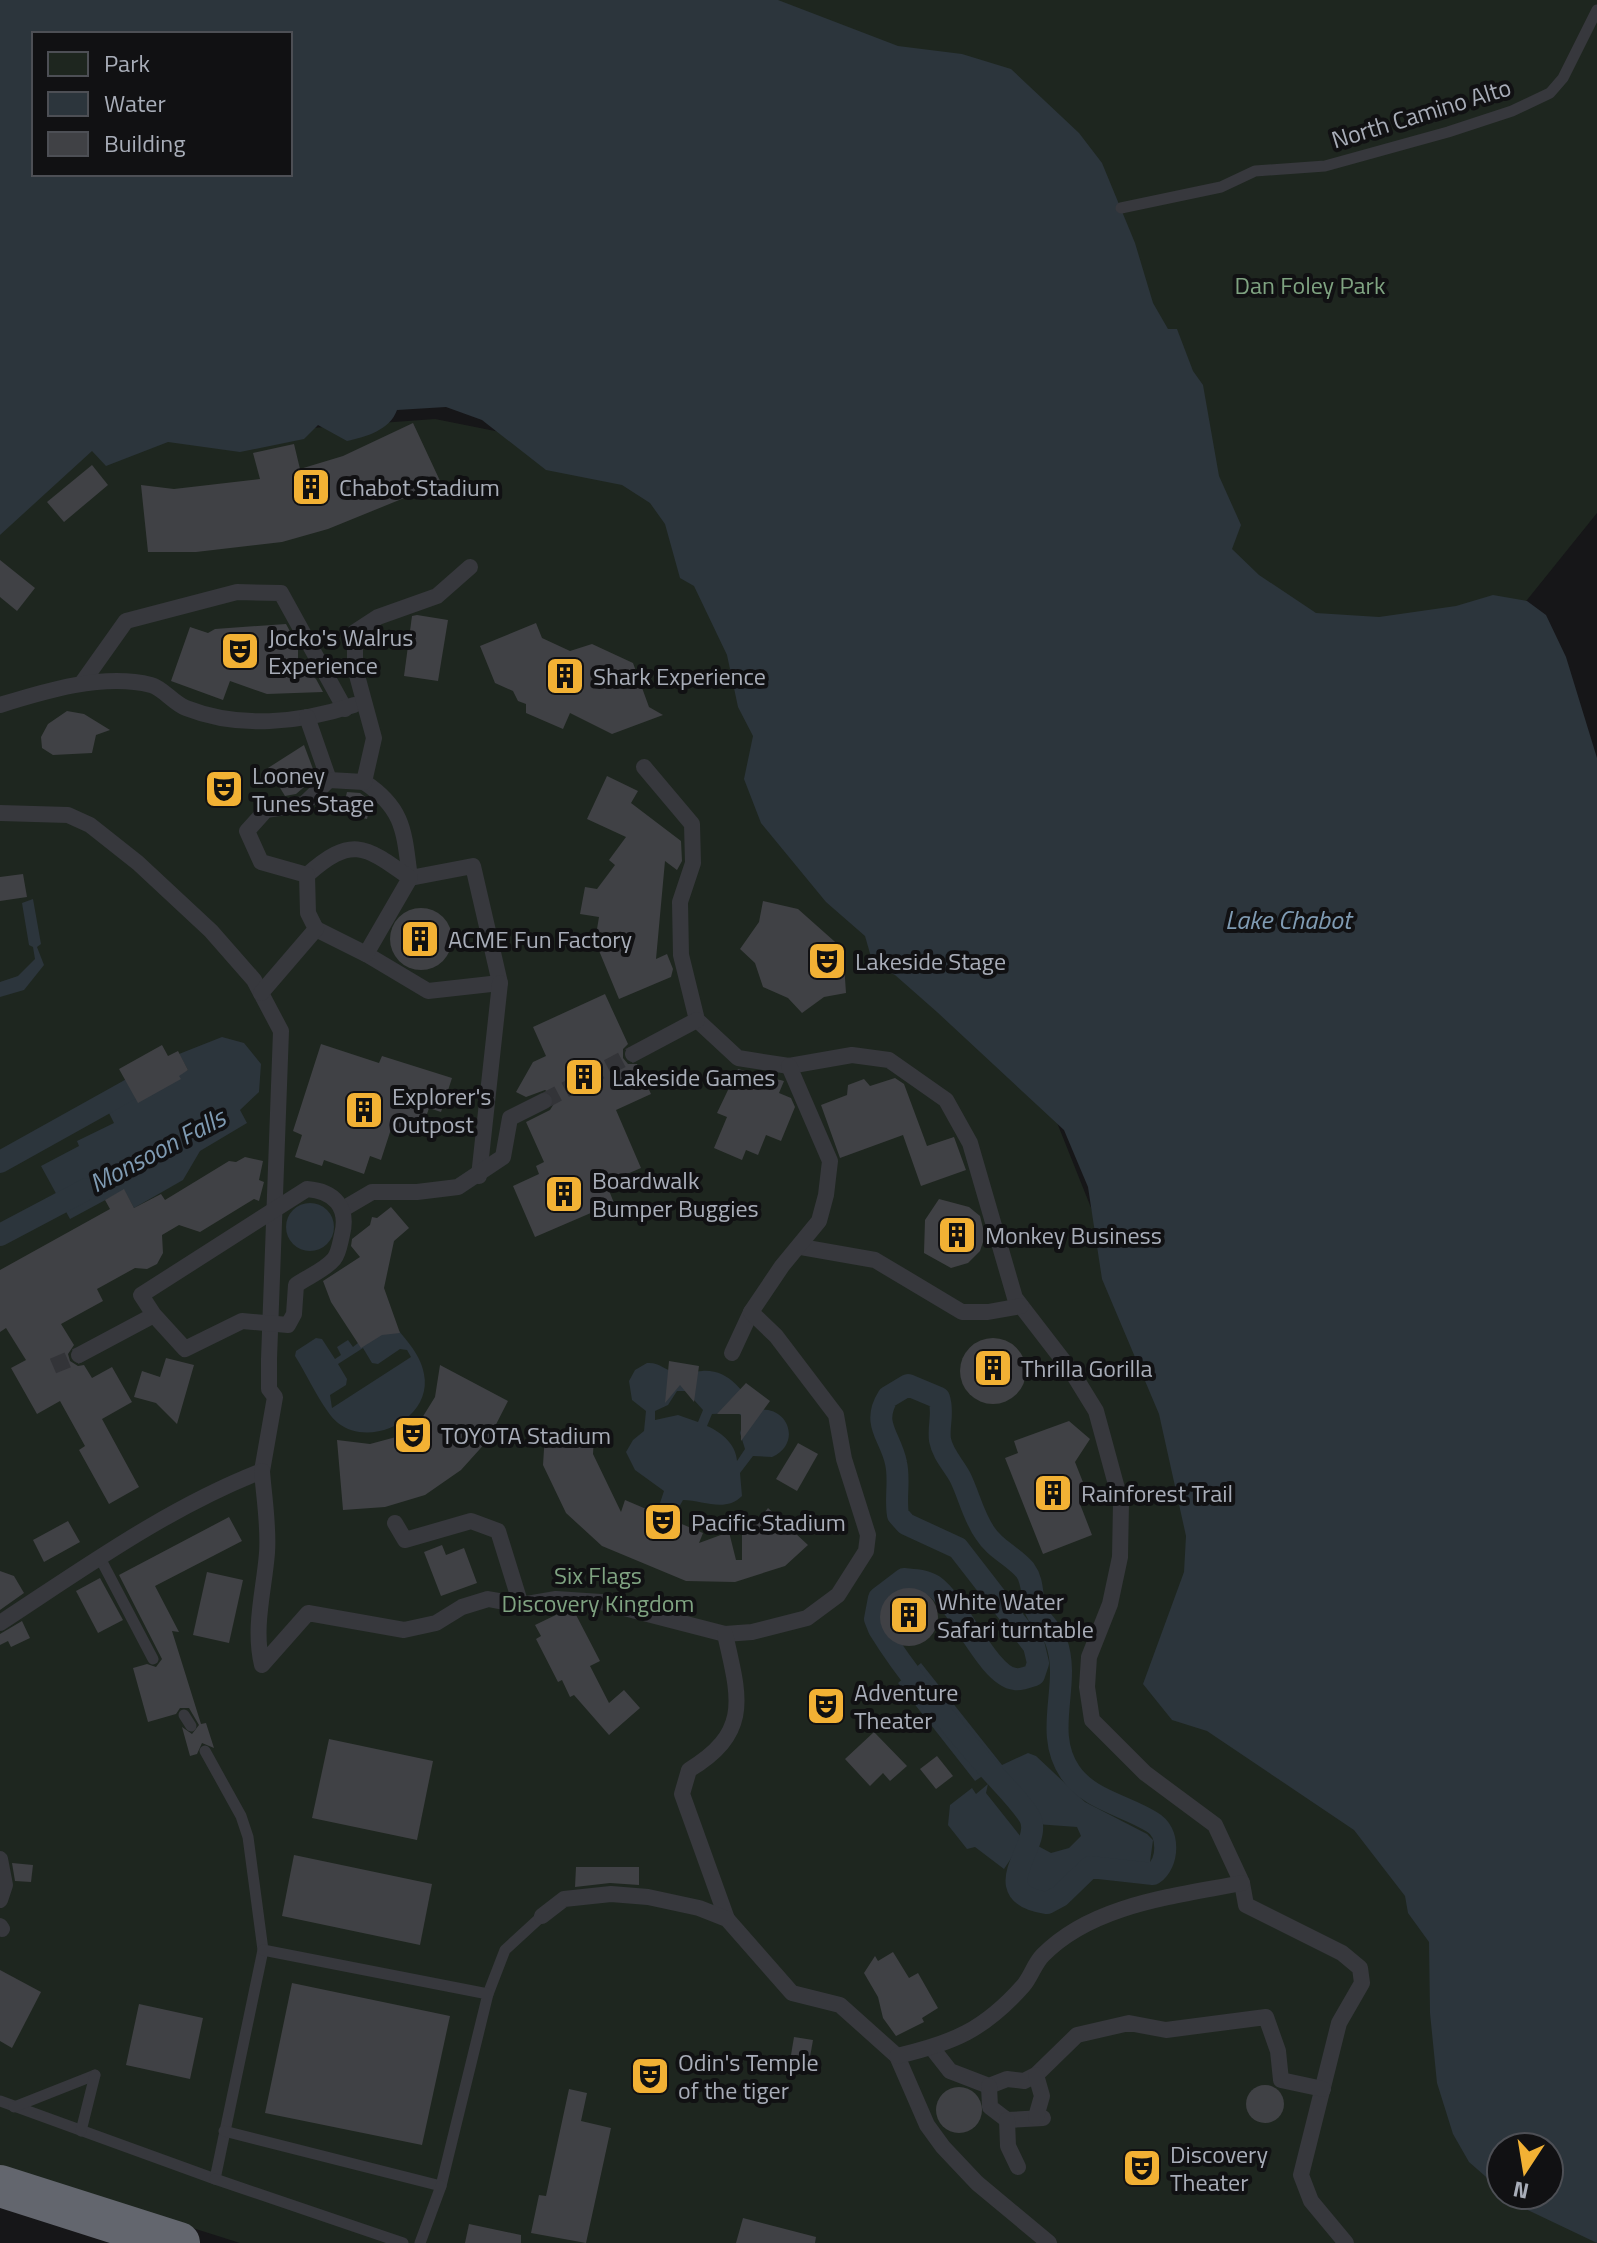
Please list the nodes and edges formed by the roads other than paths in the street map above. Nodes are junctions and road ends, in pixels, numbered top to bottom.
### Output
1 (1597, 10) edge
2 (1121, 208) dead end
3 (470, 567) dead end
4 (82, 683) junction
5 (0, 705) edge
6 (307, 717) junction
7 (644, 767) dead end
8 (329, 780) junction
9 (364, 782) junction
10 (0, 813) edge
11 (307, 875) junction
12 (410, 878) junction
13 (316, 929) junction
14 (366, 954) junction
15 (500, 983) junction
16 (261, 993) junction
17 (697, 1020) junction
18 (633, 1054) tunnel mouth
19 (789, 1066) junction
20 (544, 1101) tunnel mouth
21 (479, 1176) junction
22 (274, 1208) junction
23 (343, 1209) junction
24 (801, 1247) junction
25 (271, 1284) junction
26 (296, 1285) junction
27 (1021, 1306) junction
28 (751, 1312) junction
29 (154, 1315) junction
30 (270, 1325) junction
31 (732, 1353) dead end
32 (79, 1355) tunnel mouth
33 (262, 1471) junction
34 (395, 1523) dead end
35 (100, 1558) junction
36 (521, 1605) junction
37 (0, 1623) edge
38 (725, 1634) junction
39 (153, 1659) dead end
40 (205, 1751) dead end
41 (0, 1859) edge
42 (1242, 1883) junction
43 (0, 1900) edge
44 (542, 1916) joint
45 (727, 1919) junction
46 (263, 1950) junction
47 (488, 1994) junction
48 (932, 2048) junction
49 (897, 2056) junction
50 (1036, 2075) junction
51 (989, 2086) junction
52 (1323, 2089) junction
53 (0, 2101) edge
54 (14, 2107) junction
55 (1007, 2120) junction
56 (81, 2131) junction
57 (224, 2131) junction
58 (1018, 2167) dead end
59 (215, 2179) junction
60 (0, 2186) edge
61 (441, 2186) junction
62 (179, 2243) edge
63 (403, 2243) edge
64 (420, 2243) edge
65 (1049, 2243) edge
66 (1346, 2243) edge

1 - 2 lane, North Camino Alto
3 - 9 street
4 - 5 street
4 - 6 street
4 - 6 street
6 - 8 street
7 - 17 street
8 - 9 street
8 - 11 street
9 - 12 street
10 - 16 street
11 - 12 street
11 - 13 street
12 - 14 street
12 - 15 street
13 - 14 street
13 - 16 street
14 - 15 street
15 - 21 street
16 - 22 street
17 - 18 street
17 - 19 street
19 - 24 street
19 - 27 street
20 - 21 street
21 - 23 street
22 - 23 street
22 - 25 street
22 - 29 street
23 - 26 street
24 - 27 street
24 - 28 street
25 - 26 street
25 - 30 street
26 - 30 street
27 - 42 street
28 - 31 street
28 - 38 street
29 - 30 street
29 - 32 street
30 - 33 street
33 - 35 street
33 - 36 street
34 - 36 street
35 - 37 street
35 - 39 lane
36 - 38 street
38 - 45 street
40 - 46 lane
41 - 43 street
42 - 48 street
42 - 52 street
44 - 45 street
44 - 47 lane
45 - 49 street
46 - 47 lane
46 - 57 lane
47 - 61 lane
48 - 49 street
48 - 51 street
49 - 65 street
50 - 51 street
50 - 52 street
50 - 55 street
51 - 55 street
52 - 66 street
53 - 54 lane
54 - 56 lane
54 - 56 lane
55 - 58 street
56 - 59 lane
57 - 59 lane
57 - 61 lane
59 - 63 lane
60 - 62 highway
61 - 64 lane

